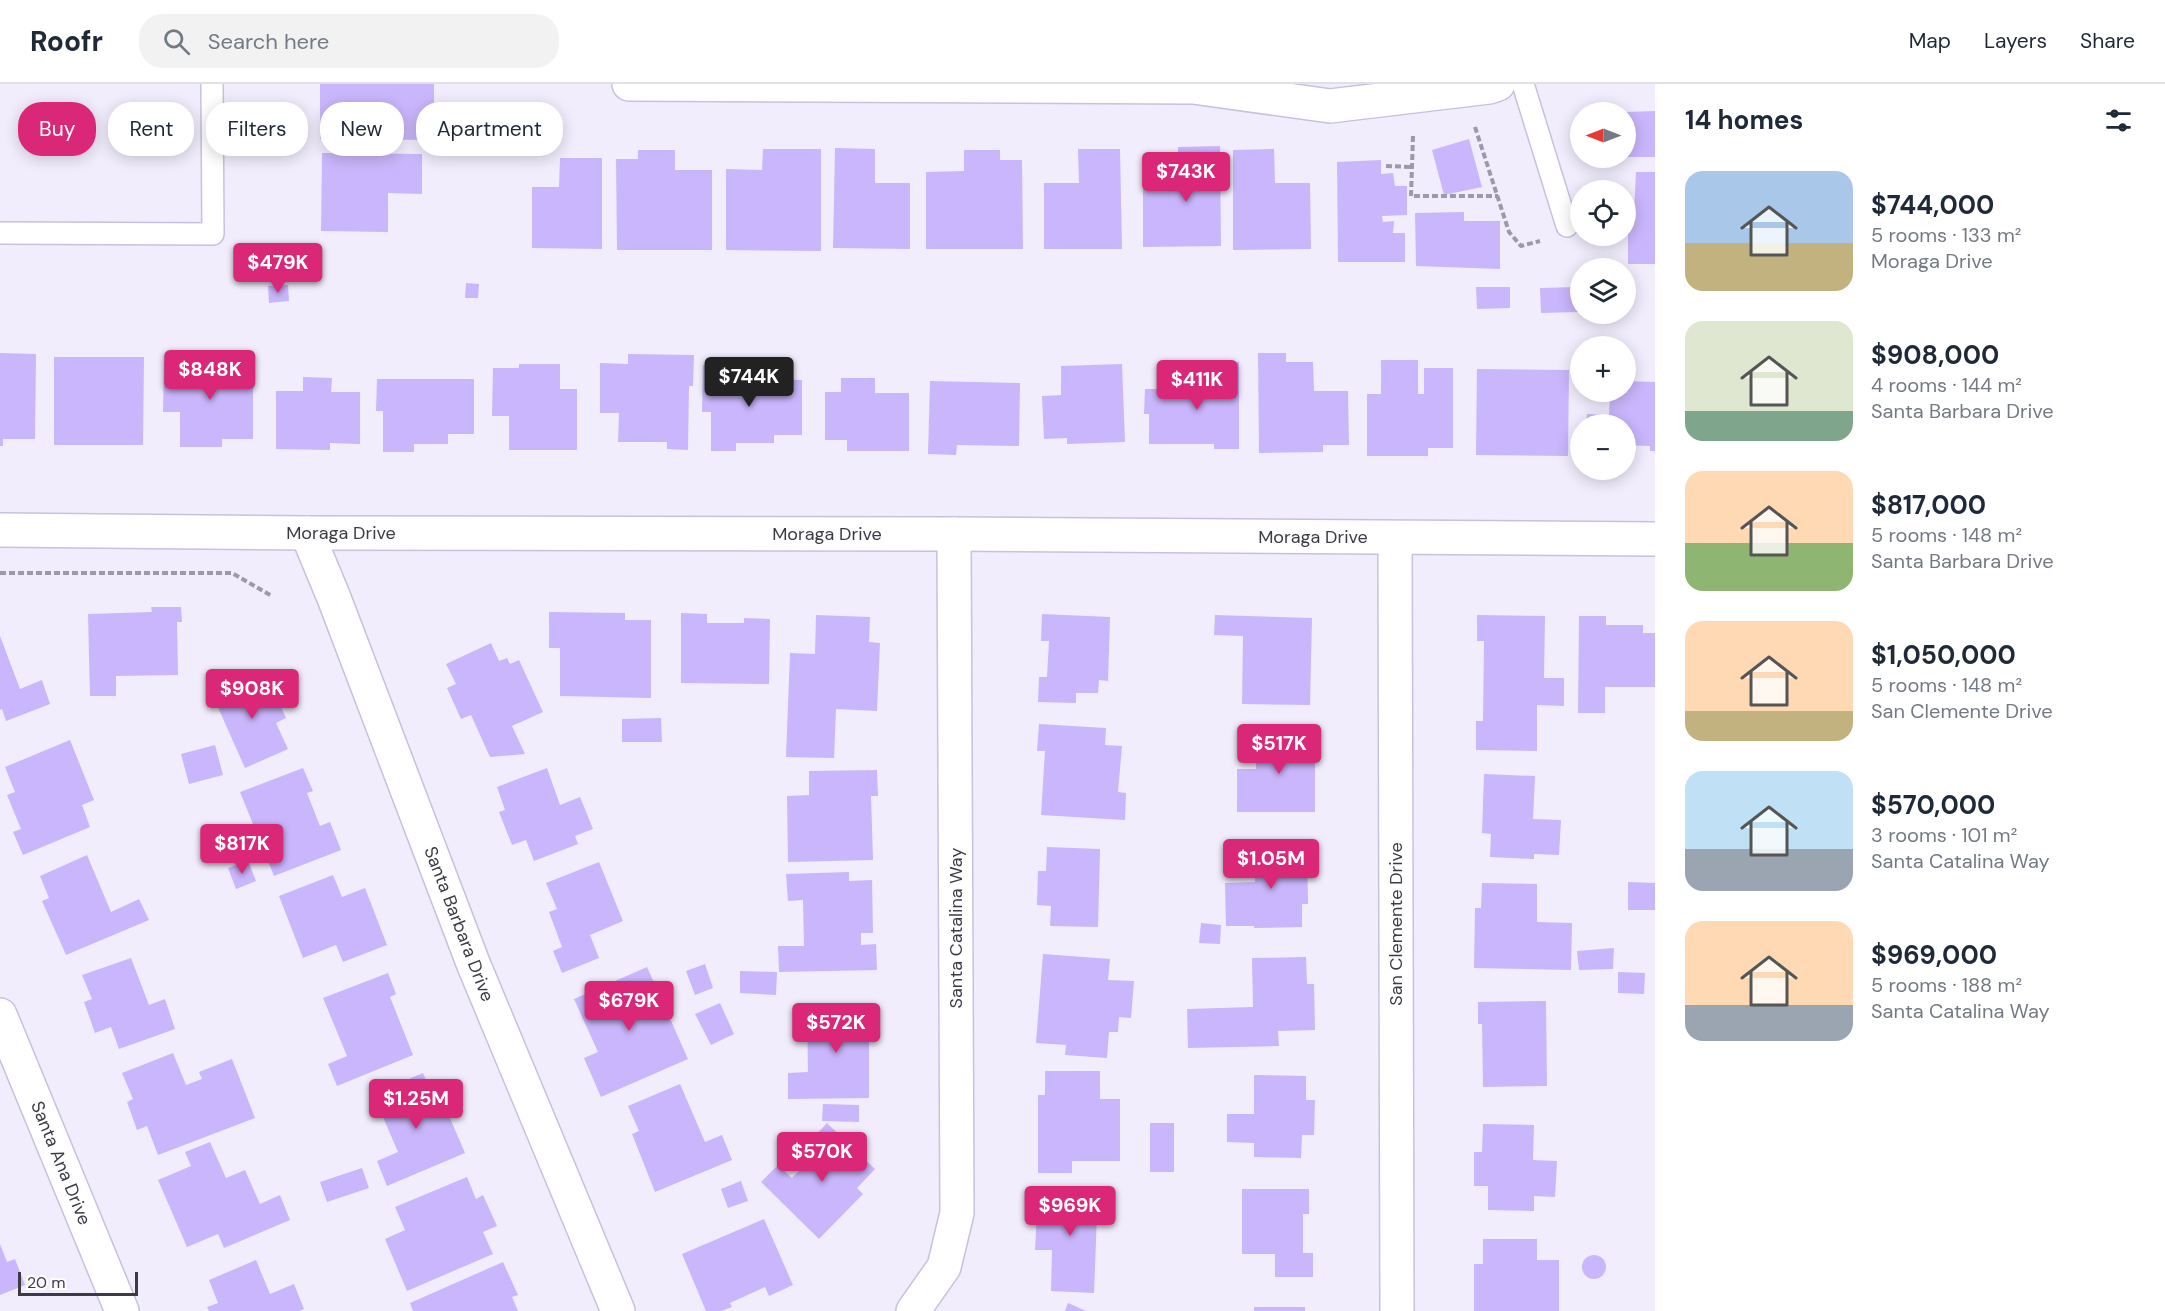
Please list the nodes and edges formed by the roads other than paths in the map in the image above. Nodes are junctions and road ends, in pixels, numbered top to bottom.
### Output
1 (212, 84) edge
2 (629, 84) edge
3 (1498, 84) edge
4 (1523, 84) edge
5 (1113, 85) edge
6 (1567, 226) road end
7 (0, 233) edge
8 (0, 530) edge
9 (307, 534) junction
10 (954, 534) junction
11 (1395, 538) junction
12 (1655, 539) edge
13 (0, 1015) edge
14 (122, 1311) edge
15 (618, 1311) edge
16 (913, 1311) edge
17 (1397, 1311) edge

1 - 7 lane
2 - 5 street
3 - 5 street
4 - 6 lane
8 - 9 street, Moraga Drive
9 - 10 street, Moraga Drive
9 - 15 street, Santa Barbara Drive
10 - 11 street, Moraga Drive
10 - 16 street, Santa Catalina Way
11 - 12 street, Moraga Drive
11 - 17 street, San Clemente Drive
13 - 14 street, Santa Ana Drive

